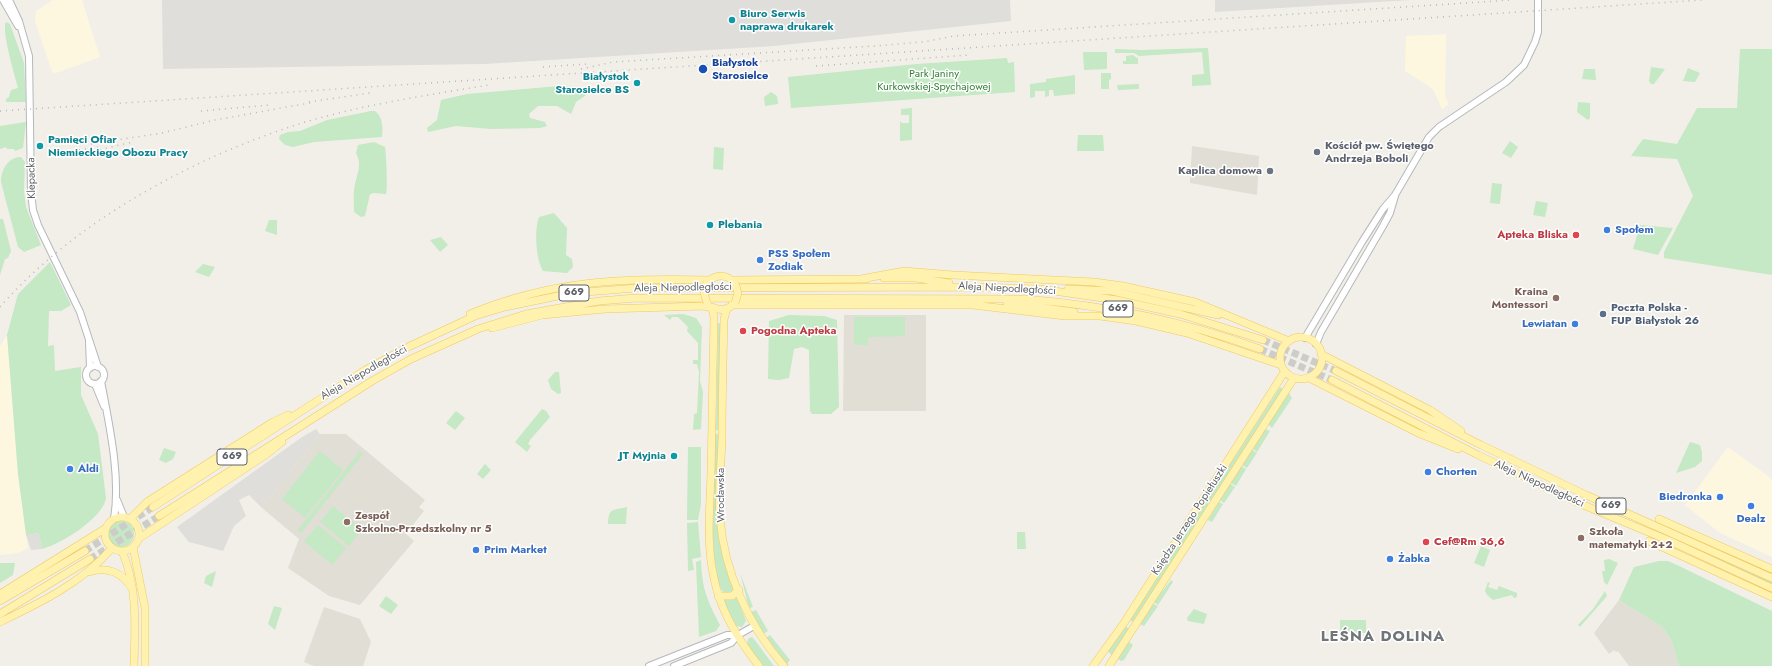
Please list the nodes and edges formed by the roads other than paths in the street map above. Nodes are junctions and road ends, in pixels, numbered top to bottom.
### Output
1 (3, 0) edge
2 (9, 0) edge
3 (1538, 0) edge
4 (22, 32) junction
5 (1395, 195) junction
6 (861, 279) junction
7 (709, 281) junction
8 (733, 281) junction
9 (974, 287) junction
10 (1040, 288) junction
11 (971, 299) junction
12 (710, 305) junction
13 (731, 306) junction
14 (1105, 316) junction
15 (1240, 321) junction
16 (89, 338) junction
17 (1305, 338) junction
18 (450, 340) junction
19 (1263, 340) tunnel mouth
20 (1289, 341) junction
21 (1316, 344) junction
22 (408, 347) junction
23 (1260, 349) tunnel mouth
24 (1322, 354) junction
25 (98, 367) junction
26 (90, 368) junction
27 (1283, 368) junction
28 (1336, 371) tunnel mouth
29 (1294, 378) junction
30 (1309, 378) junction
31 (1332, 380) tunnel mouth
32 (101, 381) junction
33 (94, 384) junction
34 (310, 405) junction
35 (106, 412) junction
36 (301, 426) junction
37 (1481, 445) junction
38 (1478, 455) junction
39 (117, 500) junction
40 (153, 507) tunnel mouth
41 (158, 516) tunnel mouth
42 (127, 518) junction
43 (114, 519) junction
44 (1659, 519) dead end
45 (106, 528) junction
46 (138, 539) junction
47 (1649, 541) dead end
48 (133, 547) junction
49 (112, 548) junction
50 (85, 551) tunnel mouth
51 (122, 551) junction
52 (90, 559) tunnel mouth
53 (1772, 569) edge
54 (85, 574) junction
55 (1772, 578) edge
56 (1772, 588) edge
57 (739, 590) junction
58 (134, 592) junction
59 (0, 594) edge
60 (718, 596) junction
61 (1772, 598) edge
62 (0, 601) edge
63 (0, 614) edge
64 (0, 622) edge
65 (1124, 623) junction
66 (754, 626) junction
67 (1132, 631) junction
68 (738, 635) junction
69 (134, 666) edge
70 (144, 666) edge
71 (649, 666) edge
72 (674, 666) edge
73 (759, 666) edge
74 (784, 666) edge
75 (1093, 666) edge
76 (1109, 666) edge

1 - 4 street, Klepacka
2 - 4 street, Klepacka
3 - 5 street
4 - 16 street, Klepacka
5 - 17 street
5 - 21 street
6 - 8 main road
6 - 9 main road
6 - 15 main road
7 - 8 main road
7 - 12 main road, bridge
7 - 22 main road
8 - 13 main road, bridge
9 - 10 main road, Aleja Niepodległości / 669
9 - 22 main road, Aleja Niepodległości / 669
10 - 15 main road
10 - 19 main road, Aleja Niepodległości / 669
11 - 14 main road
11 - 18 main road, Aleja Niepodległości / 669
11 - 23 main road, Aleja Niepodległości / 669
12 - 13 main road
12 - 18 main road
12 - 60 main road, Wrocławska
13 - 14 main road
13 - 57 main road, Wrocławska
14 - 27 main road
15 - 20 main road
16 - 25 street, Klepacka
16 - 26 street, Klepacka
17 - 20 main road
17 - 21 main road
18 - 36 main road, Aleja Niepodległości / 669
20 - 27 main road
21 - 24 main road
22 - 34 main road, Aleja Niepodległości / 669
24 - 30 main road
24 - 37 main road
25 - 26 street
25 - 32 street
26 - 33 street
27 - 29 main road
27 - 65 main road, Księdza Jerzego Popiełuszki
28 - 37 main road, Aleja Niepodległości / 669
29 - 30 main road
29 - 67 main road, Księdza Jerzego Popiełuszki
30 - 38 main road
31 - 38 main road, Aleja Niepodległości / 669
32 - 33 street
32 - 35 street
33 - 35 street
34 - 40 main road, Aleja Niepodległości / 669
34 - 42 main road
35 - 39 street
36 - 41 main road, Aleja Niepodległości / 669
36 - 46 main road
37 - 55 main road, Aleja Niepodległości / 669
38 - 56 main road, Aleja Niepodległości / 669
39 - 42 street
39 - 43 street
42 - 43 main road
42 - 46 main road
43 - 45 main road
44 - 53 main road
45 - 49 main road
45 - 59 main road
46 - 48 main road
47 - 61 main road
48 - 51 main road
48 - 70 main road
49 - 51 main road
49 - 54 main road
50 - 62 main road
51 - 58 main road
52 - 63 main road
54 - 58 main road
54 - 64 main road
57 - 60 main road
57 - 66 main road, Wrocławska
58 - 69 main road
60 - 68 main road, Wrocławska
65 - 67 main road
65 - 75 main road, Księdza Jerzego Popiełuszki
66 - 68 street
66 - 74 main road, Wrocławska
67 - 76 main road, Księdza Jerzego Popiełuszki
68 - 71 street
68 - 72 street
68 - 73 main road, Wrocławska

